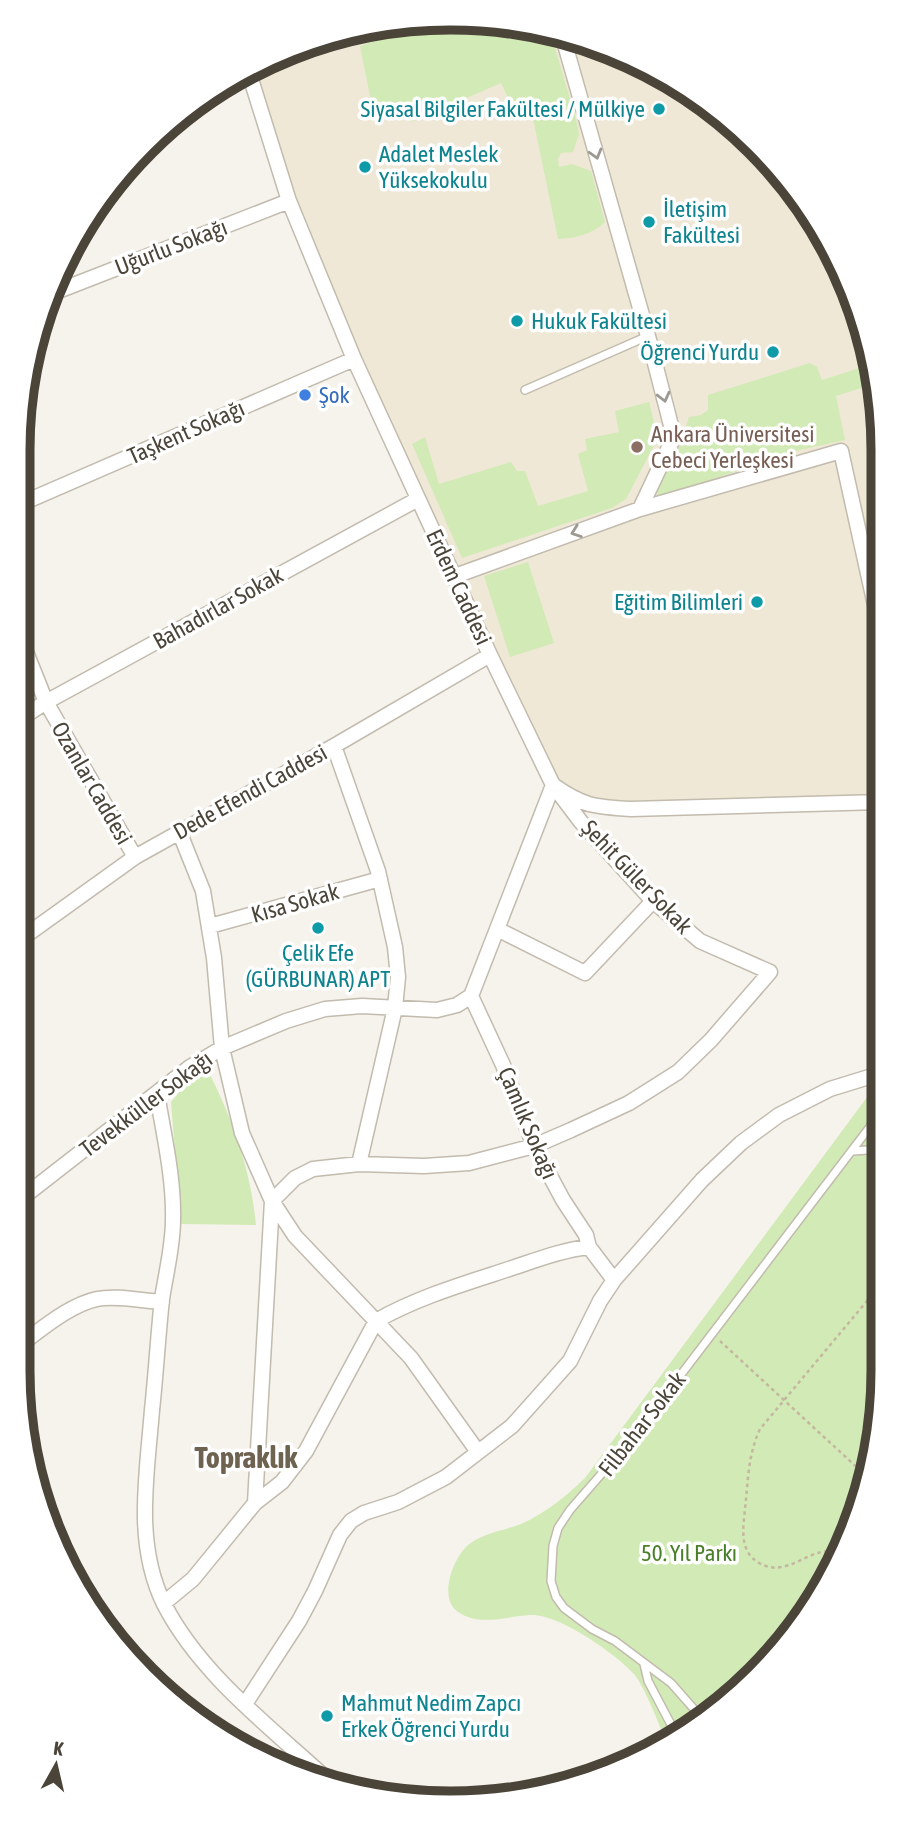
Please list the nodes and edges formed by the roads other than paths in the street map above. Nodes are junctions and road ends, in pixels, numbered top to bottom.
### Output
1 (565, 46) edge
2 (251, 80) edge
3 (289, 201) junction
4 (62, 290) edge
5 (648, 336) junction
6 (354, 359) junction
7 (525, 390) dead end
8 (418, 499) junction
9 (30, 500) edge
10 (640, 509) junction
11 (455, 576) junction
12 (871, 587) edge
13 (491, 655) junction
14 (30, 662) edge
15 (46, 702) junction
16 (30, 712) edge
17 (334, 746) junction
18 (553, 785) junction
19 (871, 802) edge
20 (179, 831) junction
21 (135, 856) junction
22 (380, 879) junction
23 (653, 901) junction
24 (210, 926) junction
25 (497, 929) junction
26 (30, 932) edge
27 (471, 996) junction
28 (395, 1008) junction
29 (222, 1048) junction
30 (871, 1076) edge
31 (157, 1094) junction
32 (871, 1126) edge
33 (534, 1146) junction
34 (871, 1150) edge
35 (853, 1151) junction
36 (359, 1164) junction
37 (30, 1192) edge
38 (272, 1201) junction
39 (589, 1247) junction
40 (614, 1280) junction
41 (162, 1302) junction
42 (376, 1321) junction
43 (30, 1338) edge
44 (478, 1452) junction
45 (255, 1503) junction
46 (164, 1603) junction
47 (644, 1663) junction
48 (245, 1704) junction
49 (696, 1712) edge
50 (672, 1728) edge
51 (316, 1769) edge

1 -> 5 street
2 - 3 street, Erdem Caddesi
3 - 4 street, Uğurlu Sokağı
3 - 6 street, Erdem Caddesi
5 - 7 lane
5 -> 10 street
6 - 8 street, Erdem Caddesi
6 - 9 street, Taşkent Sokağı
8 - 11 street, Erdem Caddesi
8 - 15 street, Bahadırlar Sokak
10 -> 11 street
10 - 12 street
11 - 13 street, Erdem Caddesi
13 - 17 street, Dede Efendi Caddesi
13 - 18 street, Erdem Caddesi
14 - 15 street, Ozanlar Caddesi
15 - 16 street, Bahadırlar Sokak
15 - 21 street, Ozanlar Caddesi
17 - 20 street, Dede Efendi Caddesi
17 - 22 street
18 - 19 street
18 - 23 street, Şehit Güler Sokak
18 - 25 street
20 - 21 street, Dede Efendi Caddesi
20 - 24 street
21 - 26 street, Dede Efendi Caddesi
22 - 24 street, Kısa Sokak
22 - 28 street
23 - 25 street
23 - 33 street, Şehit Güler Sokak
24 - 29 street
25 - 27 street
27 - 28 street, Tevekküller Sokağı
27 - 33 street, Çamlık Sokağı
28 - 29 street, Tevekküller Sokağı
28 - 36 street
29 - 31 street, Tevekküller Sokağı
29 - 38 street
30 - 40 street
31 - 37 street, Tevekküller Sokağı
31 - 41 street
32 - 35 lane, Filbahar Sokak
33 - 36 street
33 - 39 street, Çamlık Sokağı
34 - 35 lane
35 - 47 lane, Filbahar Sokak
36 - 38 street
38 - 42 street
38 - 45 street
39 - 40 street, Çamlık Sokağı
39 - 42 street
40 - 44 street
41 - 43 street
41 - 46 street
42 - 44 street
42 - 45 street
44 - 48 street
45 - 46 street
46 - 48 street
47 - 49 lane, Filbahar Sokak
47 - 50 lane
48 - 51 street

